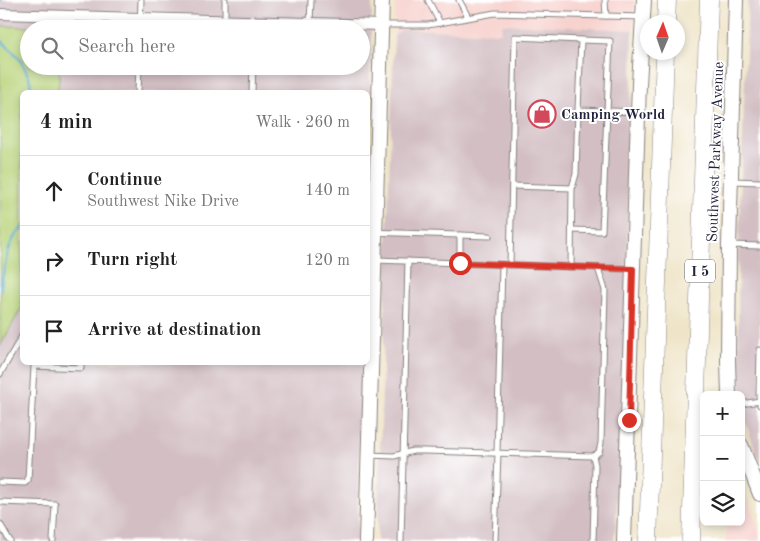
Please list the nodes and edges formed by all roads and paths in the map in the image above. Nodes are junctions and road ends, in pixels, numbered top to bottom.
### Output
1 (141, 0) edge
2 (225, 0) edge
3 (311, 0) edge
4 (382, 0) edge
5 (428, 0) edge
6 (459, 0) edge
7 (605, 0) edge
8 (644, 0) edge
9 (667, 0) edge
10 (709, 0) edge
11 (736, 0) edge
12 (0, 14) edge
13 (643, 15) edge
14 (666, 15) edge
15 (606, 16) junction
16 (468, 17) junction
17 (640, 17) edge
18 (140, 18) junction
19 (156, 20) edge
20 (225, 20) edge
21 (310, 20) edge
22 (440, 23) junction
23 (370, 24) edge
24 (382, 25) junction
25 (581, 40) junction
26 (641, 60) edge
27 (665, 60) edge
28 (139, 75) edge
29 (253, 75) edge
30 (138, 90) edge
31 (252, 90) edge
32 (578, 110) junction
33 (607, 111) junction
34 (638, 112) junction
35 (730, 181) junction
36 (760, 182) edge
37 (512, 186) junction
38 (572, 188) junction
39 (572, 230) junction
40 (372, 232) edge
41 (460, 235) junction
42 (489, 236) dead end
43 (729, 245) junction
44 (760, 246) edge
45 (371, 260) edge
46 (408, 261) junction
47 (460, 263) junction
48 (502, 264) junction
49 (510, 265) junction
50 (571, 267) junction
51 (598, 268) junction
52 (633, 269) junction
53 (20, 339) edge
54 (760, 350) edge
55 (370, 358) edge
56 (81, 365) edge
57 (370, 365) edge
58 (0, 374) edge
59 (729, 391) edge
60 (760, 401) edge
61 (745, 403) edge
62 (760, 405) edge
63 (497, 453) junction
64 (402, 454) junction
65 (369, 455) junction
66 (745, 455) edge
67 (594, 456) junction
68 (0, 482) edge
69 (760, 494) edge
70 (0, 502) edge
71 (0, 524) edge
72 (10, 541) edge
73 (53, 541) edge
74 (366, 541) edge
75 (401, 541) edge
76 (495, 541) edge
77 (592, 541) edge
78 (624, 541) edge
79 (648, 541) edge
80 (691, 541) edge

1 - 18 lane
2 - 20 lane
3 - 21 lane
4 - 24 street
5 - 22 lane
6 - 16 lane
7 - 15 lane
8 - 13 street
9 - 14 highway
10 - 80 highway, I 5
11 - 35 street, Southwest Parkway Avenue
12 - 18 street
15 - 16 lane
15 - 17 lane
16 - 22 lane
18 - 19 street
22 - 24 lane
23 - 24 street
24 - 40 street
25 - 32 lane
25 - 33 lane
25 - 37 lane
26 - 34 street
27 - 79 highway
28 - 30 lane
29 - 31 lane
32 - 33 lane
32 - 38 lane
33 - 34 lane
33 - 39 lane
34 - 52 street
35 - 36 lane
35 - 43 street, Southwest Parkway Avenue
37 - 38 lane
37 - 49 lane
38 - 39 lane
39 - 50 lane
40 - 41 lane
40 - 45 street
41 - 42 lane
41 - 47 lane
43 - 44 lane
43 - 59 street, Southwest Parkway Avenue
45 - 46 lane
45 - 55 street
46 - 47 lane
46 - 64 lane
47 - 48 lane
48 - 49 lane
48 - 63 lane
49 - 50 lane
50 - 51 lane
51 - 52 lane
51 - 67 lane
52 - 78 street
53 - 58 lane
54 - 60 lane
56 - 68 lane
57 - 65 street
60 - 61 lane
60 - 62 lane
63 - 64 lane
63 - 67 lane
63 - 76 lane
64 - 65 lane
64 - 75 lane
65 - 74 street
66 - 69 street
67 - 77 lane
70 - 73 lane
71 - 72 lane

